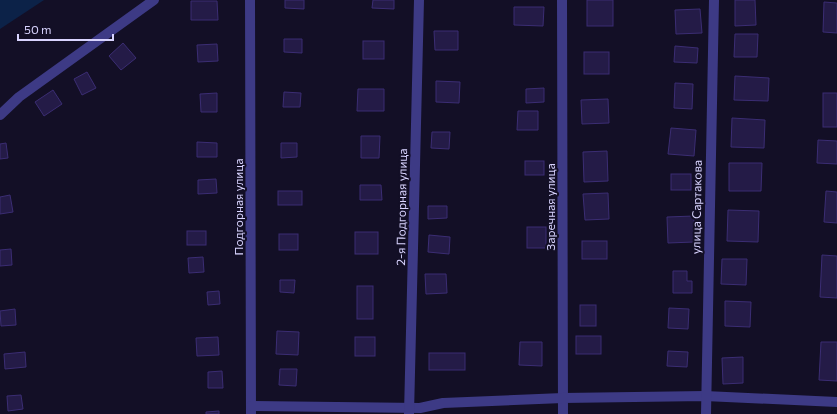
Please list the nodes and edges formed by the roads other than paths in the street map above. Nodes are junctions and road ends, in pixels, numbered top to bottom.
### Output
1 (154, 0) edge
2 (250, 0) edge
3 (418, 0) edge
4 (562, 0) edge
5 (714, 0) edge
6 (0, 115) edge
7 (706, 396) junction
8 (563, 398) junction
9 (837, 402) edge
10 (251, 410) edge
11 (409, 411) edge
12 (563, 414) edge
13 (706, 414) edge

1 - 6 street
2 - 10 street, Подгорная улица
3 - 11 street, 2-я Подгорная улица
4 - 8 street, Заречная улица
5 - 7 street, улица Сартакова
7 - 8 street
7 - 9 street
7 - 13 street, улица Сартакова
8 - 11 street
8 - 12 street, Заречная улица
10 - 11 street

